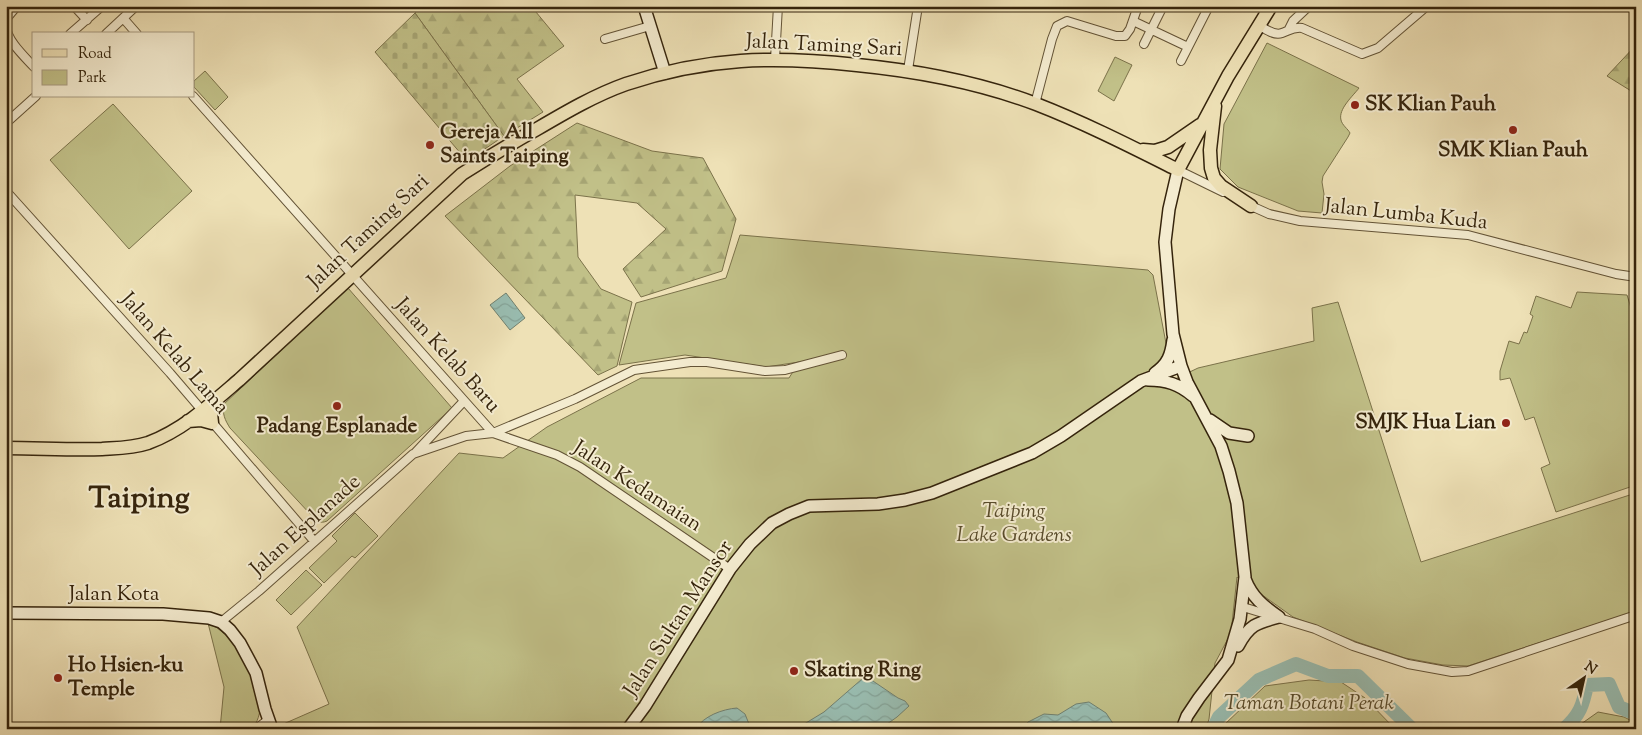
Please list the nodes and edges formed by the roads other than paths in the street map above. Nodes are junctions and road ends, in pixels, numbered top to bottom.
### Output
1 (17, 6) edge
2 (74, 6) edge
3 (102, 6) edge
4 (136, 6) edge
5 (644, 6) edge
6 (778, 6) edge
7 (918, 6) edge
8 (1138, 6) edge
9 (1163, 6) edge
10 (1210, 6) edge
11 (1271, 6) edge
12 (1309, 6) edge
13 (1427, 6) edge
14 (124, 18) junction
15 (6, 19) edge
16 (87, 20) junction
17 (1133, 21) junction
18 (1259, 25) junction
19 (6, 26) edge
20 (650, 26) junction
21 (1289, 29) junction
22 (1152, 30) junction
23 (72, 32) edge
24 (108, 32) edge
25 (136, 32) edge
26 (605, 39) dead end
27 (1144, 44) dead end
28 (1188, 47) junction
29 (775, 59) junction
30 (1181, 61) dead end
31 (32, 65) edge
32 (908, 70) junction
33 (665, 73) junction
34 (1217, 96) junction
35 (34, 98) edge
36 (195, 98) edge
37 (1035, 104) junction
38 (6, 123) edge
39 (1202, 123) junction
40 (1135, 148) junction
41 (1178, 170) junction
42 (6, 191) edge
43 (1251, 206) junction
44 (351, 275) junction
45 (1636, 277) edge
46 (1173, 334) junction
47 (842, 355) dead end
48 (1181, 366) junction
49 (1145, 380) junction
50 (1196, 399) junction
51 (464, 401) junction
52 (214, 402) junction
53 (202, 411) junction
54 (1207, 417) junction
55 (188, 421) junction
56 (212, 423) junction
57 (493, 433) junction
58 (1248, 436) dead end
59 (6, 448) edge
60 (413, 454) junction
61 (314, 541) junction
62 (730, 569) junction
63 (1245, 577) junction
64 (1243, 607) junction
65 (6, 613) edge
66 (1636, 615) edge
67 (1279, 617) junction
68 (221, 622) junction
69 (1228, 660) junction
70 (270, 725) edge
71 (256, 729) edge
72 (628, 729) edge
73 (1182, 729) edge

1 - 15 street
2 - 16 street
3 - 16 street
4 - 14 street
5 - 20 street
6 - 29 street
7 - 32 street
8 - 17 street
9 - 22 street
10 - 28 street
11 - 18 main road
12 - 21 street
13 - 21 street
14 - 24 street
14 - 25 street
16 - 23 street
17 - 22 street
17 - 37 street
18 - 21 street
18 - 34 main road
19 - 31 street
20 - 26 street
20 - 33 street
22 - 27 street
22 - 28 street
28 - 30 street
29 - 32 main road, Jalan Taming Sari
29 - 33 main road, Jalan Taming Sari
32 - 37 main road, Jalan Taming Sari
33 - 44 main road, Jalan Taming Sari
34 - 39 main road
34 - 43 main road
35 - 38 street
36 - 44 street, Jalan Kelab Baru
37 - 40 main road, Jalan Taming Sari
39 - 40 main road
39 - 41 main road
40 - 41 main road, Jalan Taming Sari
41 - 43 street, Jalan Lumba Kuda
41 - 46 street
42 - 53 street, Jalan Kelab Lama
43 - 45 street, Jalan Lumba Kuda
44 - 51 street, Jalan Kelab Baru
44 - 52 main road, Jalan Taming Sari
46 - 48 street
46 - 49 street
47 - 57 street, Jalan Kelab Baru
48 - 49 street
48 - 50 street
49 - 50 street
49 - 62 street, Jalan Sultan Mansor
50 - 54 street
51 - 57 street, Jalan Kelab Baru
51 - 60 street, Jalan Esplanade
52 - 53 main road, Jalan Taming Sari
52 - 56 main road
53 - 55 main road, Jalan Taming Sari
53 - 56 street, Jalan Kelab Lama
54 - 58 street
54 - 63 street
55 - 56 main road
55 - 59 main road, Jalan Taming Sari
56 - 61 street, Jalan Kelab Lama
57 - 60 street, Jalan Esplanade
57 - 62 street, Jalan Kedamaian
60 - 61 street, Jalan Esplanade
61 - 68 street, Jalan Esplanade
62 - 72 street, Jalan Sultan Mansor
63 - 64 street
63 - 67 street
64 - 67 street
64 - 69 street
65 - 68 street, Jalan Kota
66 - 67 street
67 - 69 street
68 - 70 street
69 - 73 street
70 - 71 street

